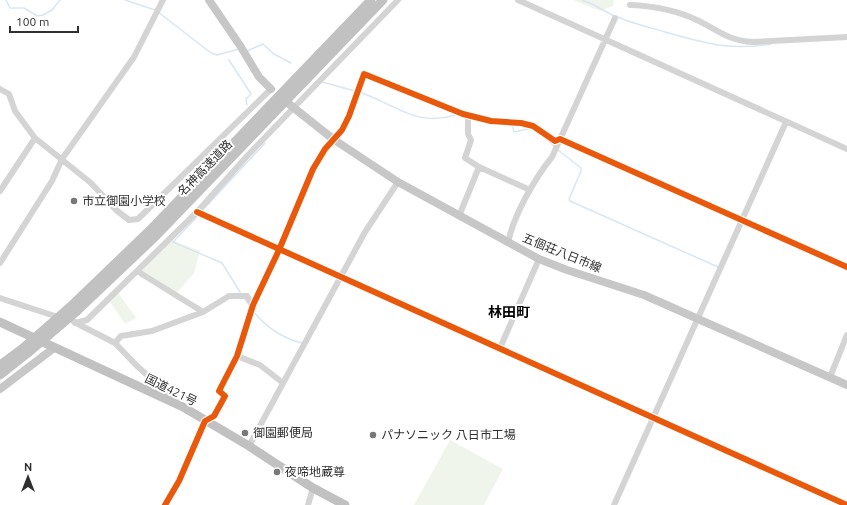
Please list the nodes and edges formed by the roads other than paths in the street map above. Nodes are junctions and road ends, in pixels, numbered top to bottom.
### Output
1 (163, 0) edge
2 (208, 0) edge
3 (371, 0) edge
4 (383, 0) edge
5 (398, 0) edge
6 (518, 0) edge
7 (630, 5) dead end
8 (615, 18) dead end
9 (847, 37) edge
10 (607, 40) junction
11 (0, 89) edge
12 (271, 89) joint
13 (292, 106) junction
14 (468, 116) junction
15 (786, 122) junction
16 (35, 138) junction
17 (333, 139) junction
18 (560, 139) junction
19 (847, 149) edge
20 (62, 159) junction
21 (479, 166) junction
22 (398, 182) junction
23 (530, 190) junction
24 (0, 191) edge
25 (197, 212) junction
26 (459, 216) junction
27 (743, 219) junction
28 (508, 243) junction
29 (279, 250) junction
30 (539, 259) junction
31 (0, 263) edge
32 (847, 266) edge
33 (137, 271) junction
34 (339, 277) junction
35 (0, 298) edge
36 (253, 306) junction
37 (73, 309) junction
38 (203, 312) junction
39 (698, 318) junction
40 (0, 322) edge
41 (75, 323) junction
42 (847, 335) edge
43 (115, 343) junction
44 (54, 348) junction
45 (500, 348) junction
46 (25, 350) junction
47 (237, 356) junction
48 (0, 365) edge
49 (0, 375) edge
50 (830, 377) junction
51 (283, 383) junction
52 (847, 385) edge
53 (0, 389) edge
54 (183, 407) junction
55 (653, 417) junction
56 (205, 421) junction
57 (249, 446) junction
58 (313, 488) junction
59 (832, 498) junction
60 (165, 505) edge
61 (308, 505) edge
62 (345, 505) edge
63 (614, 505) edge
64 (829, 505) edge
65 (847, 505) edge

1 - 20 street
2 - 12 main road
3 - 37 highway, 名神高速道路
4 - 37 highway, 名神高速道路
5 - 13 street
6 - 10 street
7 - 9 street
8 - 10 street
10 - 15 street
10 - 18 street
11 - 16 street
12 - 20 street
13 - 17 main road, 五個荘八日市線
13 - 25 street
14 - 17 street
14 - 18 street
14 - 21 street
15 - 19 street
15 - 27 street
16 - 20 street
16 - 24 street
17 - 22 main road, 五個荘八日市線
17 - 29 street
18 - 23 street
18 - 27 street
20 - 31 street
21 - 23 street
21 - 26 street
22 - 26 main road, 五個荘八日市線
22 - 34 street
23 - 28 street
25 - 29 street
25 - 33 street
26 - 28 main road, 五個荘八日市線
27 - 32 street
27 - 39 street
28 - 30 main road, 五個荘八日市線
29 - 34 street
29 - 36 street
30 - 39 main road, 五個荘八日市線
30 - 45 street
33 - 38 street
33 - 41 street
34 - 45 street
34 - 51 street
35 - 41 street
36 - 38 street
36 - 47 street
37 - 46 highway, 名神高速道路, bridge
38 - 43 street
39 - 50 main road, 五個荘八日市線
39 - 55 street
40 - 44 highway, 国道421号
41 - 43 street
42 - 50 street
43 - 54 street
44 - 53 main road
44 - 54 highway, 国道421号
45 - 55 street
46 - 48 highway, 名神高速道路
46 - 49 highway, 名神高速道路
47 - 51 street
47 - 56 street
50 - 52 main road, 五個荘八日市線
51 - 57 street
54 - 56 highway, 国道421号
55 - 59 street
55 - 63 street
56 - 57 highway, 国道421号
56 - 60 street
57 - 58 highway, 国道421号
58 - 61 street
58 - 62 highway, 国道421号
59 - 64 street
59 - 65 street

